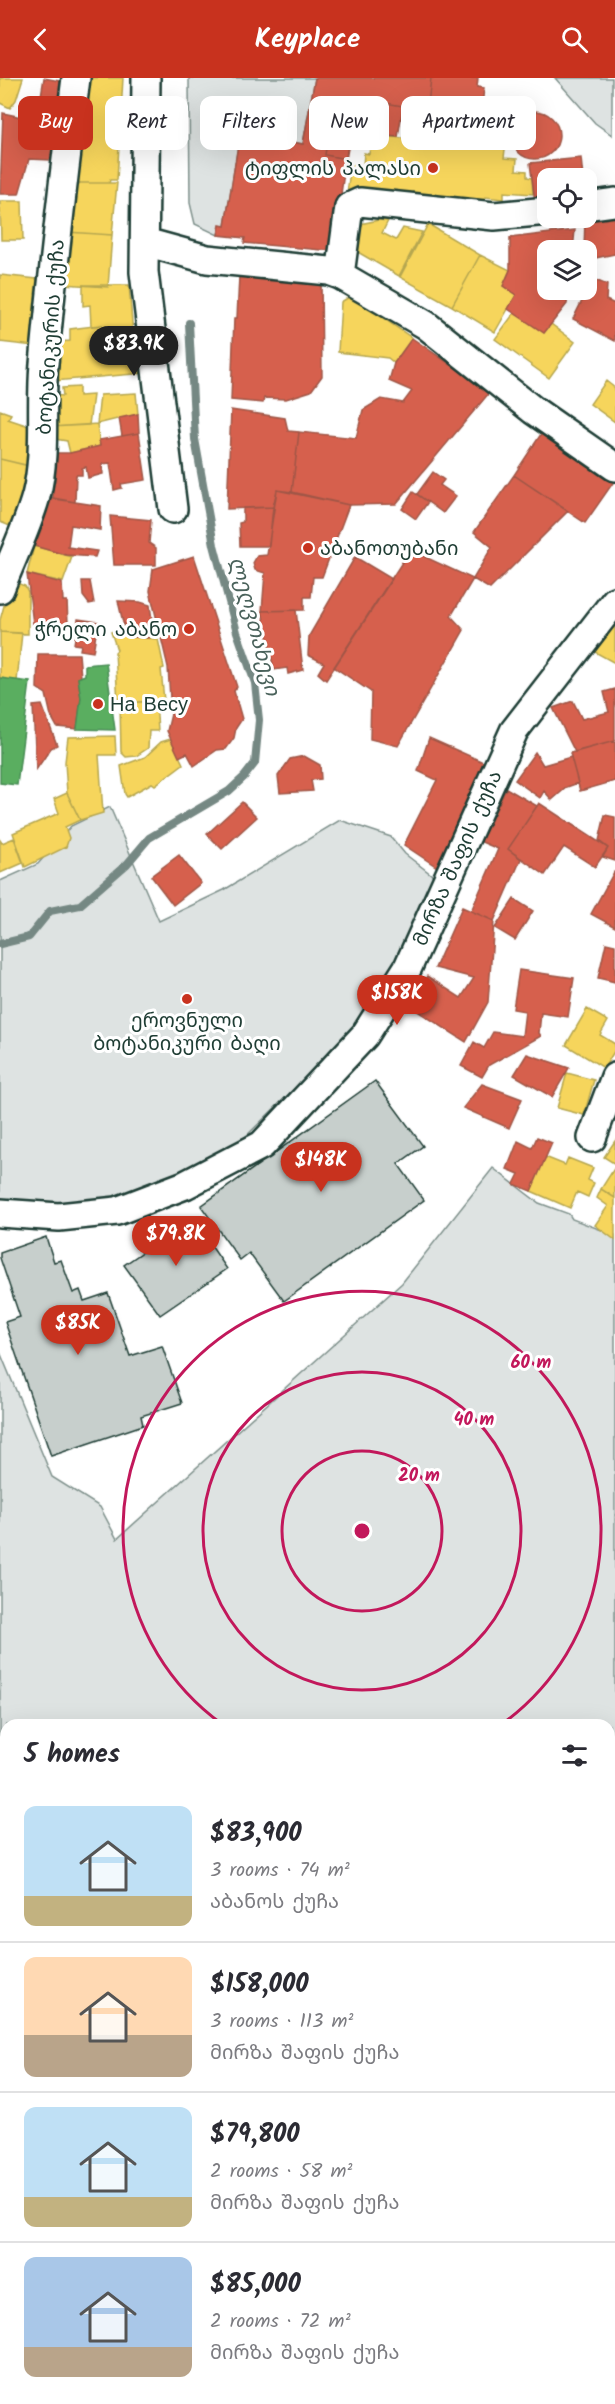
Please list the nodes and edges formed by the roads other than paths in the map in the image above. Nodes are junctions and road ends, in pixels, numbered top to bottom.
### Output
1 (76, 78) edge
2 (146, 78) edge
3 (615, 202) edge
4 (597, 204) edge
5 (537, 212) edge
6 (145, 242) junction
7 (340, 275) junction
8 (615, 467) edge
9 (173, 509) dead end
10 (0, 590) edge
11 (615, 601) edge
12 (615, 1077) edge
13 (592, 1137) dead end
14 (0, 1213) edge

1 - 10 street, ბოტანიკურის ქუჩა
2 - 6 street
3 - 4 street
5 - 7 street
6 - 7 street
6 - 9 street
7 - 8 street
11 - 14 street, მირზა შაფის ქუჩა
12 - 13 street

